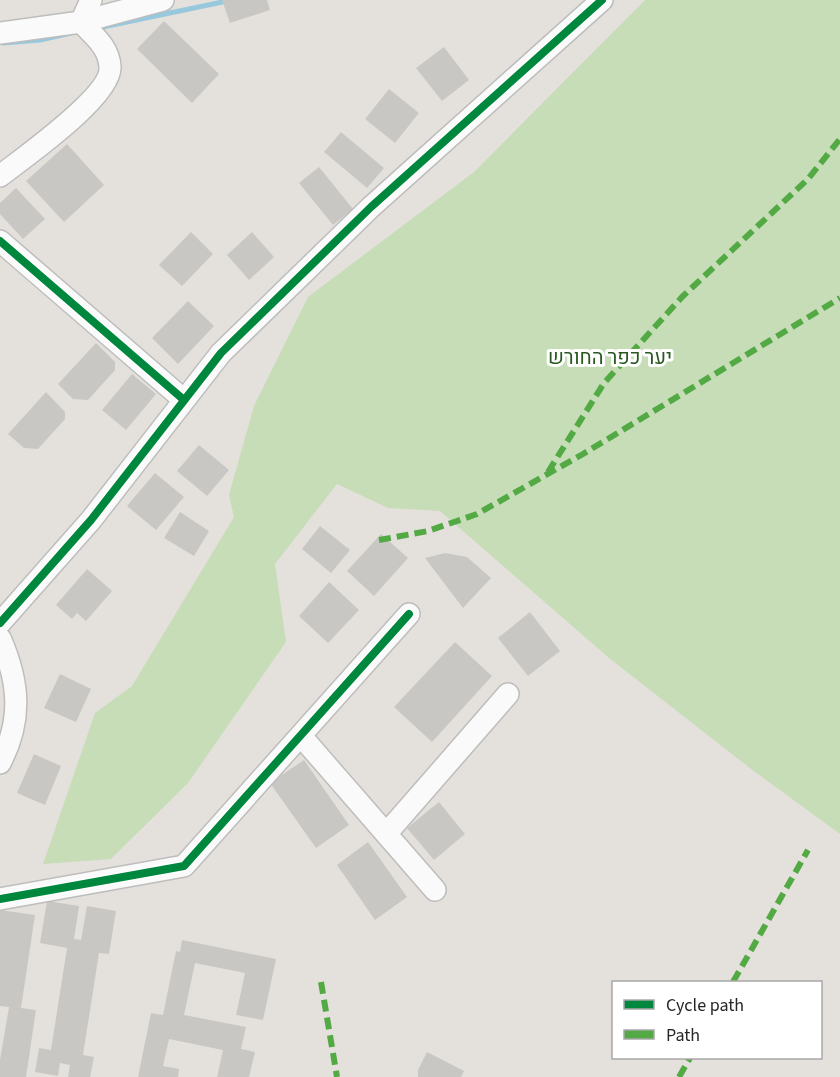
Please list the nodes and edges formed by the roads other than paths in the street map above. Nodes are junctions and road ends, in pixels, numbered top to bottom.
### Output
1 (91, 0) edge
2 (163, 0) edge
3 (602, 0) edge
4 (81, 22) junction
5 (0, 33) edge
6 (0, 176) edge
7 (0, 241) edge
8 (184, 400) junction
9 (409, 615) dead end
10 (0, 623) edge
11 (0, 638) edge
12 (508, 694) dead end
13 (301, 736) junction
14 (0, 763) edge
15 (386, 834) junction
16 (435, 890) dead end
17 (0, 899) edge

1 - 4 street
2 - 4 street
3 - 8 street
4 - 5 street
4 - 6 street
7 - 8 street
8 - 10 street
9 - 13 street
11 - 14 street
12 - 15 street
13 - 15 street
13 - 17 street
15 - 16 street

